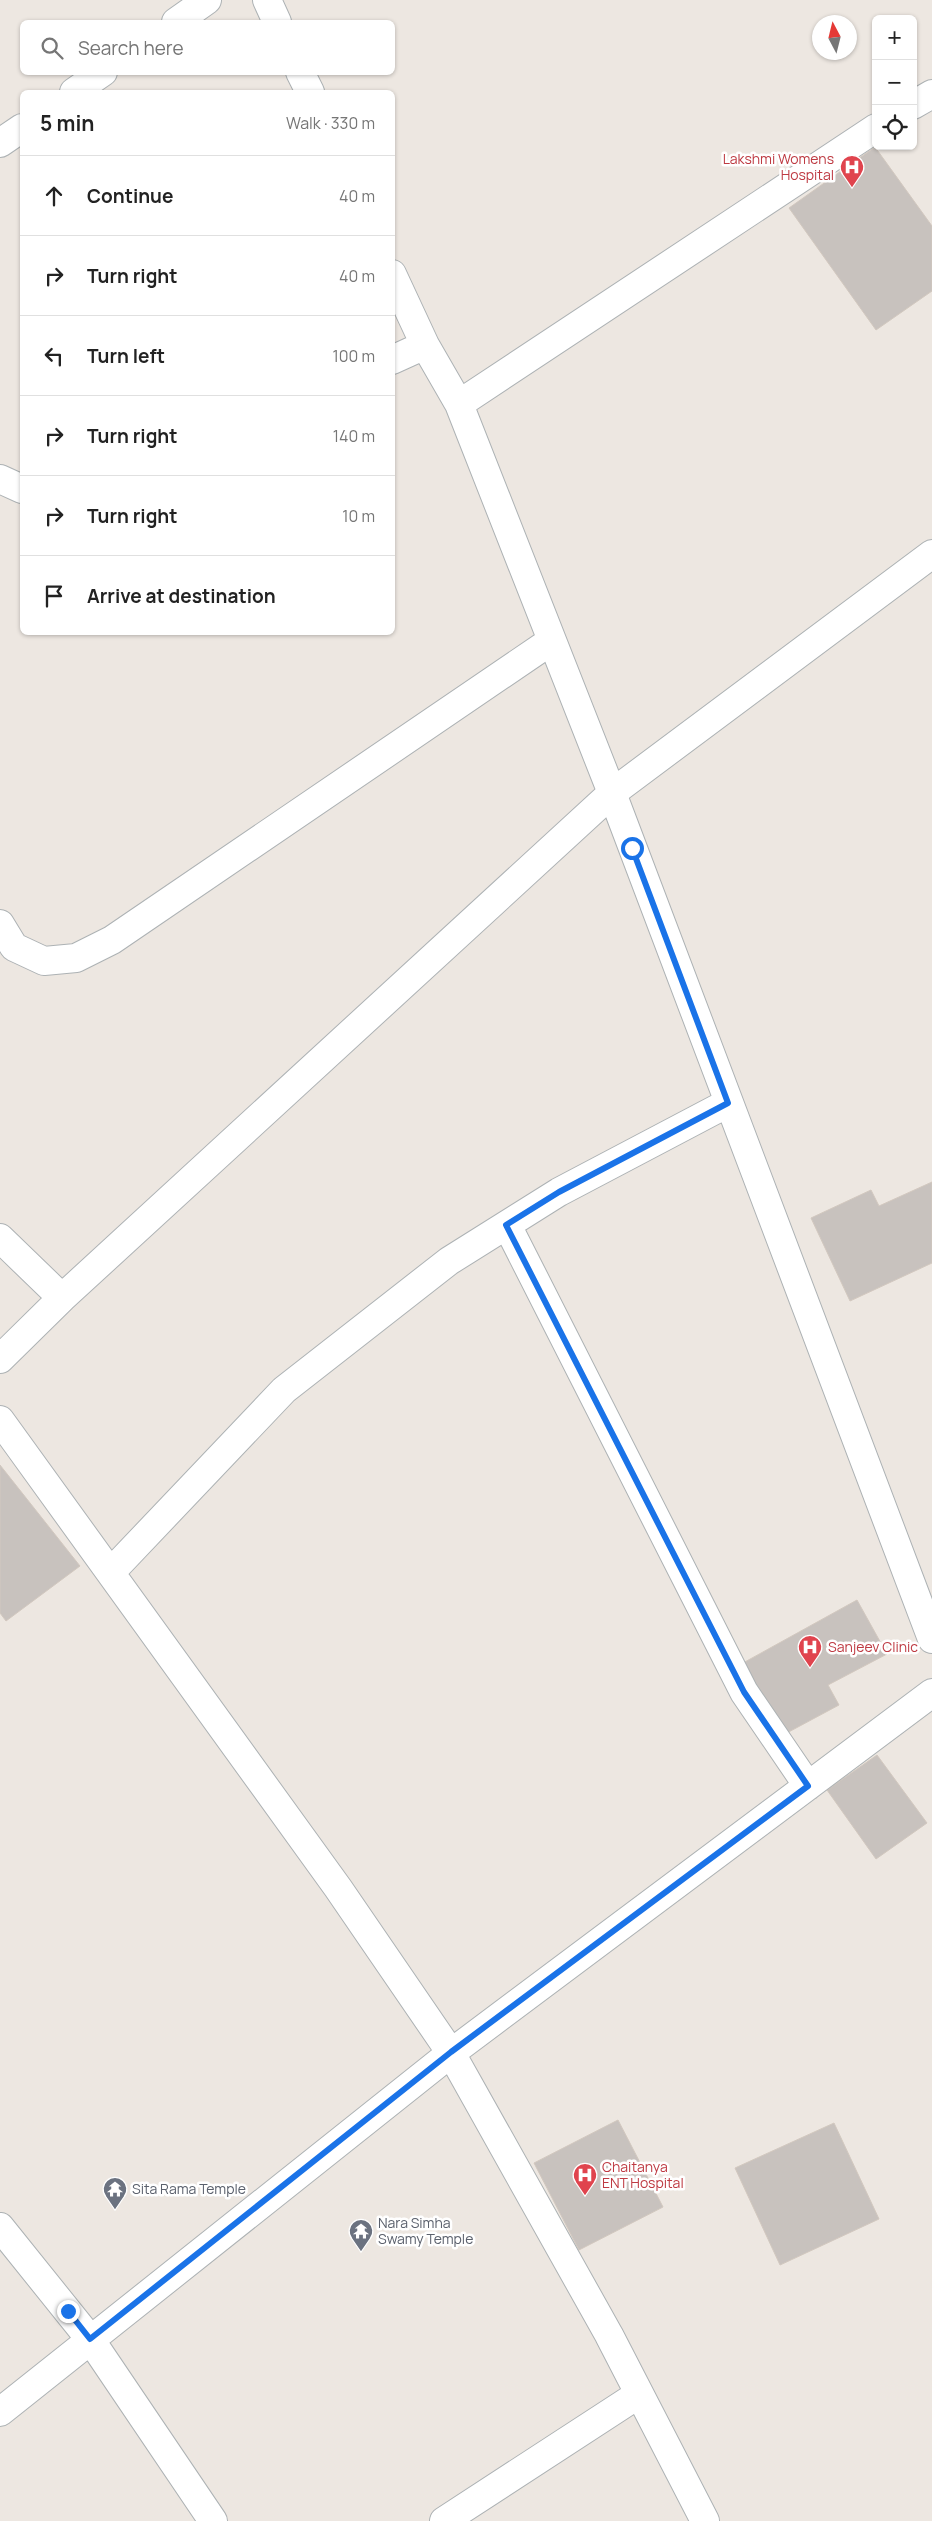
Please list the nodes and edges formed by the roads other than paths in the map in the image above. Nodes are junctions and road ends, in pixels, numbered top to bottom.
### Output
1 (207, 0) edge
2 (267, 0) edge
3 (179, 20) edge
4 (277, 20) edge
5 (99, 75) edge
6 (302, 75) edge
7 (77, 90) edge
8 (309, 90) edge
9 (932, 94) edge
10 (917, 103) edge
11 (20, 129) edge
12 (872, 131) edge
13 (0, 143) edge
14 (395, 280) edge
15 (425, 345) junction
16 (395, 359) edge
17 (460, 404) junction
18 (0, 479) edge
19 (20, 488) edge
20 (932, 554) edge
21 (551, 641) junction
22 (612, 793) junction
23 (0, 924) edge
24 (728, 1103) junction
25 (506, 1225) junction
26 (0, 1238) edge
27 (62, 1298) junction
28 (0, 1359) edge
29 (0, 1420) edge
30 (111, 1572) junction
31 (932, 1639) edge
32 (932, 1693) edge
33 (808, 1786) junction
34 (451, 2052) junction
35 (0, 2227) edge
36 (90, 2339) junction
37 (639, 2394) junction
38 (0, 2412) edge
39 (213, 2521) edge
40 (444, 2521) edge
41 (705, 2521) edge

1 - 3 street
2 - 4 street
5 - 7 street
6 - 8 street
9 - 10 street
11 - 13 street
12 - 17 street
14 - 15 street
15 - 16 street
15 - 17 street
17 - 21 street
18 - 19 street
20 - 22 street
21 - 22 street
21 - 23 street
22 - 24 street
22 - 27 street
24 - 25 street
24 - 31 street
25 - 30 street
25 - 33 street
26 - 27 street
27 - 28 street
29 - 30 street
30 - 34 street
32 - 33 street
33 - 34 street
34 - 36 street
34 - 37 street
35 - 36 street
36 - 38 street
36 - 39 street
37 - 40 street
37 - 41 street

